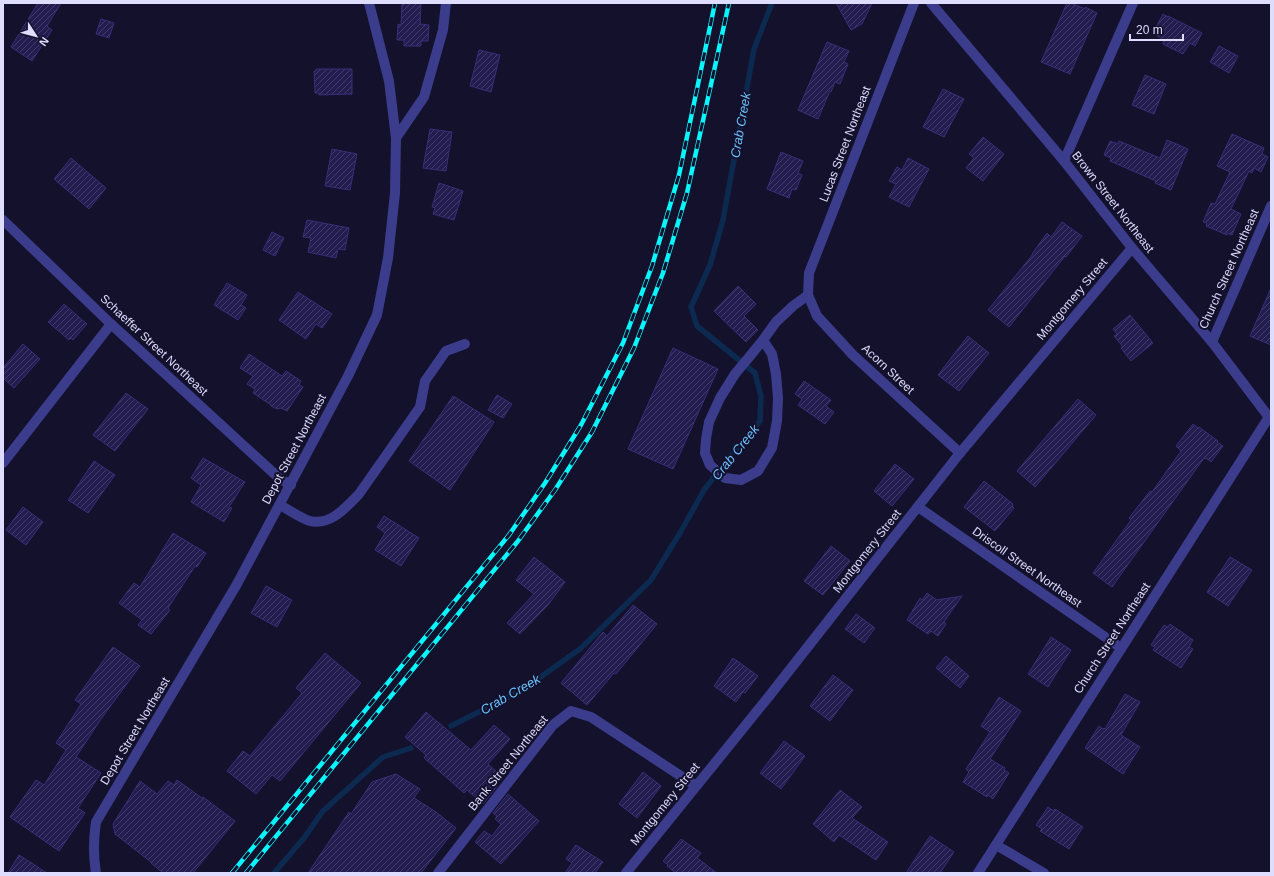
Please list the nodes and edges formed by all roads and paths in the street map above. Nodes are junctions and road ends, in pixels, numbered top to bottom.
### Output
1 (369, 3) edge
2 (446, 3) edge
3 (914, 3) edge
4 (931, 3) edge
5 (1133, 3) edge
6 (396, 138) junction
7 (1064, 161) junction
8 (1271, 206) edge
9 (3, 220) edge
10 (1132, 248) junction
11 (808, 295) junction
12 (111, 324) junction
13 (763, 340) junction
14 (1212, 342) junction
15 (466, 344) dead end
16 (1270, 419) edge
17 (960, 453) junction
18 (3, 463) edge
19 (291, 485) junction
20 (280, 505) junction
21 (918, 507) junction
22 (1121, 648) junction
23 (696, 786) junction
24 (996, 845) junction
25 (96, 873) edge
26 (438, 873) edge
27 (626, 873) edge
28 (978, 873) edge
29 (1044, 873) edge

1 - 6 street, Depot Street Northeast
2 - 6 street
3 - 11 street, Lucas Street Northeast
4 - 7 street, Brown Street Northeast
5 - 7 street
6 - 19 street, Depot Street Northeast
7 - 10 street, Brown Street Northeast
8 - 14 street, Church Street Northeast
9 - 12 street, Schaeffer Street Northeast
10 - 14 street, Brown Street Northeast
10 - 17 street, Montgomery Street
11 - 13 street
11 - 17 street, Acorn Street
12 - 18 street
12 - 19 street, Schaeffer Street Northeast
13 - 13 street
14 - 16 street, Brown Street Northeast
15 - 20 street
16 - 22 street, Church Street Northeast
17 - 21 street, Montgomery Street
19 - 20 street, Depot Street Northeast
20 - 25 street, Depot Street Northeast
21 - 22 street, Driscoll Street Northeast
21 - 23 street, Montgomery Street
22 - 24 street, Church Street Northeast
23 - 26 street, Bank Street Northeast
23 - 27 street, Montgomery Street
24 - 28 street, Church Street Northeast
24 - 29 street

